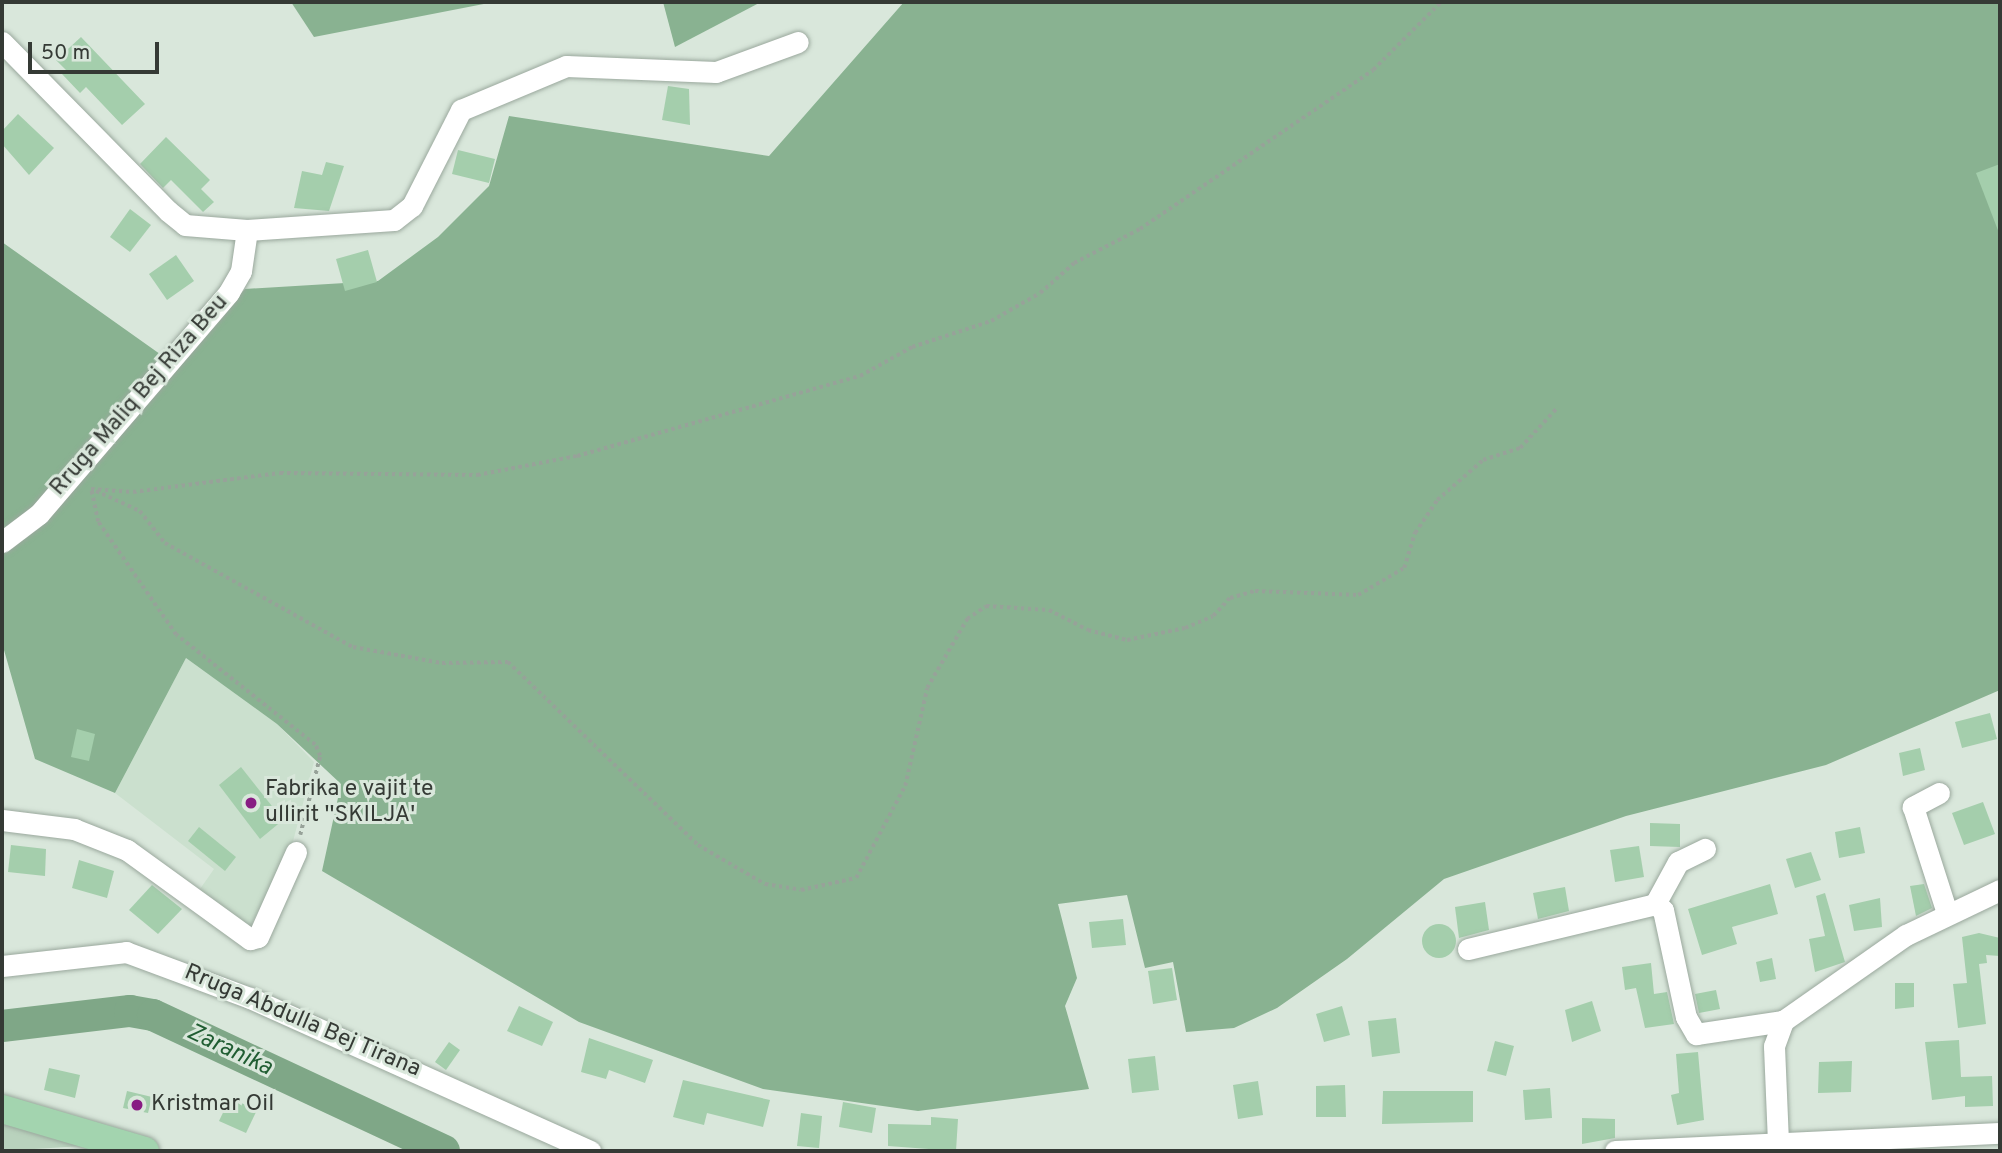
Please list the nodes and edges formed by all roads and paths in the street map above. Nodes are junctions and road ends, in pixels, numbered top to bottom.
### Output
1 (1441, 2) edge
2 (2, 41) edge
3 (798, 42) dead end
4 (247, 230) junction
5 (1558, 407) dead end
6 (71, 475) junction
7 (91, 489) junction
8 (2, 542) edge
9 (1939, 793) dead end
10 (2, 820) edge
11 (1705, 849) dead end
12 (296, 852) joint
13 (2000, 890) edge
14 (1655, 904) junction
15 (1947, 912) junction
16 (1468, 949) dead end
17 (2, 966) edge
18 (1783, 1021) junction
19 (2, 1109) edge
20 (2000, 1133) edge
21 (1778, 1142) junction
22 (131, 1148) edge
23 (590, 1151) edge
24 (1615, 1151) edge

1 - 7 path
2 - 4 street
3 - 4 street
4 - 6 street, Rruga Maliq Bej Riza Beu
5 - 7 path
6 - 7 path
6 - 8 street, Rruga Maliq Bej Riza Beu
7 - 12 path
9 - 15 street
10 - 12 street
11 - 14 street
13 - 15 street
14 - 16 street
14 - 18 street
15 - 18 street
17 - 23 street, Rruga Abdulla Bej Tirana
18 - 21 street
19 - 22 main road
20 - 21 street
21 - 24 street

